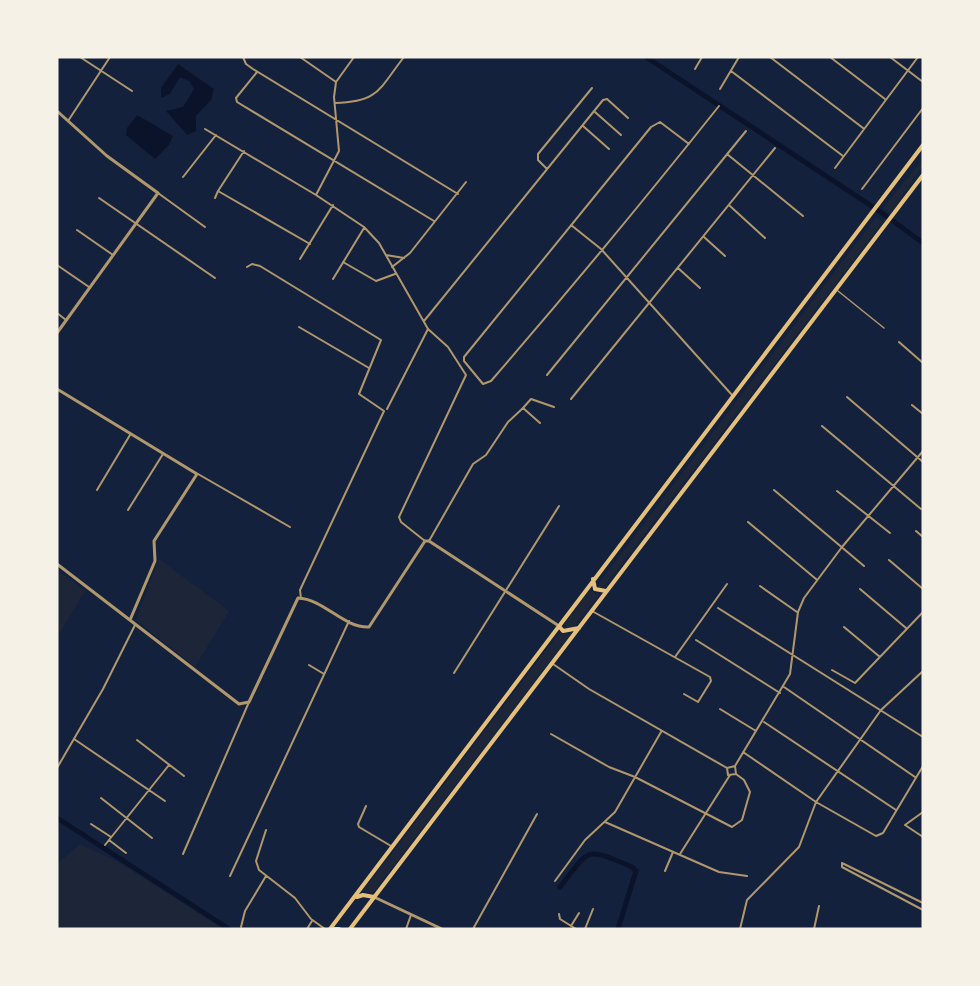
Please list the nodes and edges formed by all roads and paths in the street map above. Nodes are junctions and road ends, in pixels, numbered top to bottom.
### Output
1 (80, 57) edge
2 (110, 57) edge
3 (243, 57) edge
4 (300, 57) edge
5 (354, 57) edge
6 (404, 57) edge
7 (702, 57) edge
8 (739, 57) edge
9 (770, 57) edge
10 (830, 57) edge
11 (890, 57) edge
12 (918, 57) edge
13 (695, 69) dead end
14 (100, 71) junction
15 (731, 71) junction
16 (908, 71) junction
17 (257, 72) junction
18 (336, 82) junction
19 (923, 82) edge
20 (592, 88) dead end
21 (720, 89) dead end
22 (132, 90) dead end
23 (886, 99) junction
24 (335, 102) junction
25 (719, 106) dead end
26 (923, 108) edge
27 (57, 111) edge
28 (595, 112) junction
29 (336, 117) junction
30 (628, 118) dead end
31 (68, 121) junction
32 (583, 126) junction
33 (205, 129) dead end
34 (864, 129) junction
35 (746, 130) dead end
36 (216, 135) junction
37 (621, 135) dead end
38 (689, 144) junction
39 (923, 145) edge
40 (776, 148) dead end
41 (609, 149) dead end
42 (244, 151) junction
43 (727, 154) junction
44 (843, 156) junction
45 (334, 161) junction
46 (835, 168) dead end
47 (546, 169) junction
48 (753, 175) junction
49 (923, 175) edge
50 (183, 177) dead end
51 (466, 182) dead end
52 (862, 189) dead end
53 (218, 191) junction
54 (158, 193) junction
55 (458, 194) junction
56 (316, 195) junction
57 (99, 198) dead end
58 (214, 198) dead end
59 (333, 206) junction
60 (730, 206) junction
61 (803, 216) dead end
62 (434, 221) junction
63 (135, 224) junction
64 (571, 225) junction
65 (205, 227) dead end
66 (364, 227) junction
67 (77, 230) dead end
68 (704, 237) junction
69 (765, 238) dead end
70 (310, 244) junction
71 (601, 249) junction
72 (113, 255) junction
73 (386, 255) junction
74 (725, 256) dead end
75 (404, 258) junction
76 (300, 259) dead end
77 (343, 262) junction
78 (57, 265) edge
79 (247, 267) dead end
80 (392, 267) junction
81 (678, 268) junction
82 (395, 274) junction
83 (215, 278) dead end
84 (333, 279) dead end
85 (626, 279) junction
86 (90, 287) junction
87 (700, 288) dead end
88 (837, 290) junction
89 (650, 305) junction
90 (57, 313) edge
91 (66, 320) junction
92 (424, 321) junction
93 (299, 327) dead end
94 (884, 328) dead end
95 (428, 329) junction
96 (57, 333) edge
97 (899, 342) dead end
98 (923, 363) edge
99 (369, 369) junction
100 (547, 375) dead end
101 (57, 389) edge
102 (732, 395) junction
103 (847, 396) dead end
104 (571, 399) dead end
105 (912, 405) dead end
106 (554, 407) dead end
107 (523, 408) junction
108 (387, 409) dead end
109 (923, 414) edge
110 (540, 423) dead end
111 (822, 426) dead end
112 (130, 435) junction
113 (923, 452) edge
114 (164, 454) junction
115 (918, 458) junction
116 (923, 462) edge
117 (197, 474) junction
118 (893, 486) junction
119 (97, 490) dead end
120 (774, 490) dead end
121 (837, 491) dead end
122 (559, 506) dead end
123 (921, 509) dead end
124 (128, 510) dead end
125 (868, 516) junction
126 (748, 522) dead end
127 (290, 526) dead end
128 (916, 531) dead end
129 (890, 533) dead end
130 (923, 537) edge
131 (427, 541) junction
132 (842, 548) junction
133 (889, 560) dead end
134 (57, 564) edge
135 (864, 567) dead end
136 (593, 579) junction
137 (816, 579) junction
138 (727, 584) dead end
139 (760, 586) dead end
140 (860, 589) dead end
141 (923, 589) edge
142 (508, 591) junction
143 (607, 591) junction
144 (301, 598) junction
145 (718, 608) dead end
146 (592, 611) junction
147 (798, 612) junction
148 (923, 612) edge
149 (130, 620) junction
150 (349, 621) junction
151 (135, 625) junction
152 (559, 626) junction
153 (844, 627) dead end
154 (580, 628) junction
155 (907, 629) junction
156 (696, 640) dead end
157 (793, 655) junction
158 (880, 657) junction
159 (674, 658) junction
160 (553, 664) junction
161 (309, 665) dead end
162 (832, 670) dead end
163 (923, 671) edge
164 (454, 673) dead end
165 (324, 674) junction
166 (784, 687) junction
167 (780, 693) junction
168 (684, 694) dead end
169 (249, 702) junction
170 (720, 709) dead end
171 (882, 710) junction
172 (763, 721) junction
173 (757, 731) junction
174 (661, 732) junction
175 (552, 734) dead end
176 (923, 737) edge
177 (74, 739) junction
178 (860, 739) junction
179 (137, 740) dead end
180 (743, 752) junction
181 (169, 765) junction
182 (735, 766) junction
183 (923, 766) edge
184 (57, 768) edge
185 (727, 768) junction
186 (838, 771) junction
187 (736, 774) junction
188 (184, 776) dead end
189 (730, 776) junction
190 (635, 777) junction
191 (916, 777) junction
192 (148, 789) junction
193 (101, 798) dead end
194 (165, 801) dead end
195 (816, 802) junction
196 (366, 806) dead end
197 (896, 810) junction
198 (923, 812) edge
199 (537, 814) dead end
200 (705, 814) junction
201 (126, 818) junction
202 (605, 822) junction
203 (91, 824) dead end
204 (266, 830) dead end
205 (923, 837) edge
206 (152, 838) dead end
207 (110, 839) junction
208 (105, 845) dead end
209 (393, 847) junction
210 (673, 852) junction
211 (126, 853) dead end
212 (183, 854) dead end
213 (679, 854) junction
214 (665, 871) dead end
215 (862, 871) junction
216 (230, 876) dead end
217 (266, 876) junction
218 (747, 876) dead end
219 (859, 877) junction
220 (555, 880) dead end
221 (906, 894) junction
222 (374, 897) junction
223 (354, 899) junction
224 (903, 900) junction
225 (923, 903) edge
226 (819, 906) dead end
227 (593, 909) dead end
228 (923, 910) edge
229 (579, 913) dead end
230 (411, 914) junction
231 (559, 914) dead end
232 (313, 920) junction
233 (431, 924) junction
234 (571, 926) junction
235 (241, 927) dead end
236 (307, 929) edge
237 (324, 929) edge
238 (331, 929) edge
239 (339, 929) edge
240 (350, 929) edge
241 (406, 929) edge
242 (429, 929) edge
243 (442, 929) edge
244 (473, 929) edge
245 (576, 929) edge
246 (585, 929) edge
247 (740, 929) edge
248 (814, 929) edge

1 - 14 street
2 - 14 street
3 - 17 street
4 - 18 street
5 - 18 street
6 - 24 street
7 - 13 street
8 - 15 street
9 - 34 street
10 - 23 street
11 - 16 street
12 - 16 street
14 - 22 street
14 - 31 street
15 - 21 street
15 - 44 street
16 - 19 street
16 - 23 street
17 - 29 street
17 - 45 street
18 - 24 street
20 - 47 street
23 - 34 street
24 - 29 street
25 - 38 street
26 - 52 street
27 - 31 street
28 - 30 street
28 - 32 street
28 - 37 street
29 - 45 street
29 - 55 street
31 - 54 street
32 - 41 street
32 - 47 street
33 - 36 street
34 - 44 street
35 - 43 street
36 - 42 street
36 - 50 street
38 - 64 street
38 - 71 street
39 - 102 main road
40 - 48 street
42 - 53 street
42 - 56 street
43 - 48 street
43 - 85 street
44 - 46 street
45 - 56 street
45 - 62 street
47 - 92 street
48 - 60 street
48 - 61 street
49 - 88 main road
51 - 55 street
53 - 58 street
53 - 70 street
54 - 63 street
54 - 65 street
55 - 62 street
56 - 59 street
57 - 63 street
59 - 66 street
59 - 70 street
60 - 68 street
60 - 69 street
62 - 75 street
63 - 72 street
63 - 83 street
64 - 71 street
64 - 71 street
66 - 73 street
66 - 77 street
67 - 72 street
68 - 74 street
68 - 81 street
70 - 76 street
71 - 85 street
72 - 86 street
73 - 75 street
73 - 80 street
75 - 80 street
77 - 82 street
77 - 84 street
78 - 86 street
79 - 99 street
80 - 82 street
81 - 87 street
81 - 89 street
82 - 92 street
85 - 89 street
85 - 100 street
86 - 91 street
88 - 94 lane
88 - 143 main road
89 - 102 street
89 - 104 street
90 - 91 street
91 - 96 street
92 - 95 street
93 - 99 street
95 - 108 street
95 - 131 street
97 - 98 street
99 - 144 street
101 - 112 street
102 - 136 main road
103 - 115 street
105 - 109 street
106 - 107 street
107 - 110 street
107 - 131 street
111 - 118 street
112 - 114 street
112 - 119 street
113 - 115 street
114 - 117 street
114 - 124 street
115 - 116 street
115 - 118 street
117 - 127 street
117 - 149 street
118 - 123 street
118 - 125 street
120 - 132 street
121 - 125 street
122 - 142 street
125 - 129 street
125 - 132 street
126 - 137 street
128 - 130 street
131 - 142 street
131 - 150 street
132 - 135 street
132 - 137 street
133 - 141 street
134 - 149 street
136 - 143 main road
136 - 152 main road
137 - 147 street
138 - 159 street
139 - 147 street
140 - 155 street
142 - 152 street
142 - 164 street
143 - 146 main road
144 - 150 street
144 - 169 street
145 - 157 street
146 - 154 main road
146 - 159 street
147 - 157 street
148 - 155 street
149 - 151 street
150 - 165 street
151 - 169 street
151 - 177 street
152 - 154 main road
152 - 209 main road
153 - 158 street
154 - 160 main road
155 - 158 street
156 - 167 street
157 - 166 street
157 - 171 street
158 - 162 street
159 - 168 street
160 - 174 street
160 - 222 main road
161 - 165 street
163 - 171 street
165 - 216 street
166 - 167 street
166 - 178 street
167 - 172 street
169 - 212 street
170 - 173 street
171 - 176 street
171 - 178 street
172 - 173 street
172 - 186 street
173 - 180 street
174 - 185 street
174 - 190 street
175 - 190 street
177 - 184 street
177 - 192 street
178 - 186 street
178 - 191 street
179 - 181 street
180 - 182 street
180 - 195 street
181 - 188 street
181 - 192 street
182 - 185 street
182 - 187 street
183 - 191 street
185 - 189 street
186 - 195 street
186 - 197 street
187 - 189 street
187 - 200 street
189 - 200 street
190 - 200 street
190 - 202 street
191 - 197 street
192 - 194 street
192 - 201 street
193 - 201 street
195 - 197 street
195 - 247 street
196 - 209 street
198 - 205 street
199 - 244 street
200 - 213 street
201 - 206 street
201 - 207 street
202 - 210 street
202 - 220 street
203 - 207 street
204 - 217 street
207 - 208 street
207 - 211 street
209 - 223 main road
210 - 213 street
210 - 214 street
213 - 218 street
215 - 219 street
215 - 219 street
215 - 221 street
217 - 232 street
217 - 235 street
219 - 224 street
221 - 224 street
221 - 225 street
222 - 223 main road
222 - 230 street
222 - 240 main road
223 - 238 main road
224 - 228 street
226 - 248 street
227 - 246 street
229 - 234 street
230 - 233 street
230 - 241 street
231 - 234 street
232 - 236 street
232 - 237 street
233 - 242 street
233 - 243 street
234 - 245 street
238 - 239 main road

